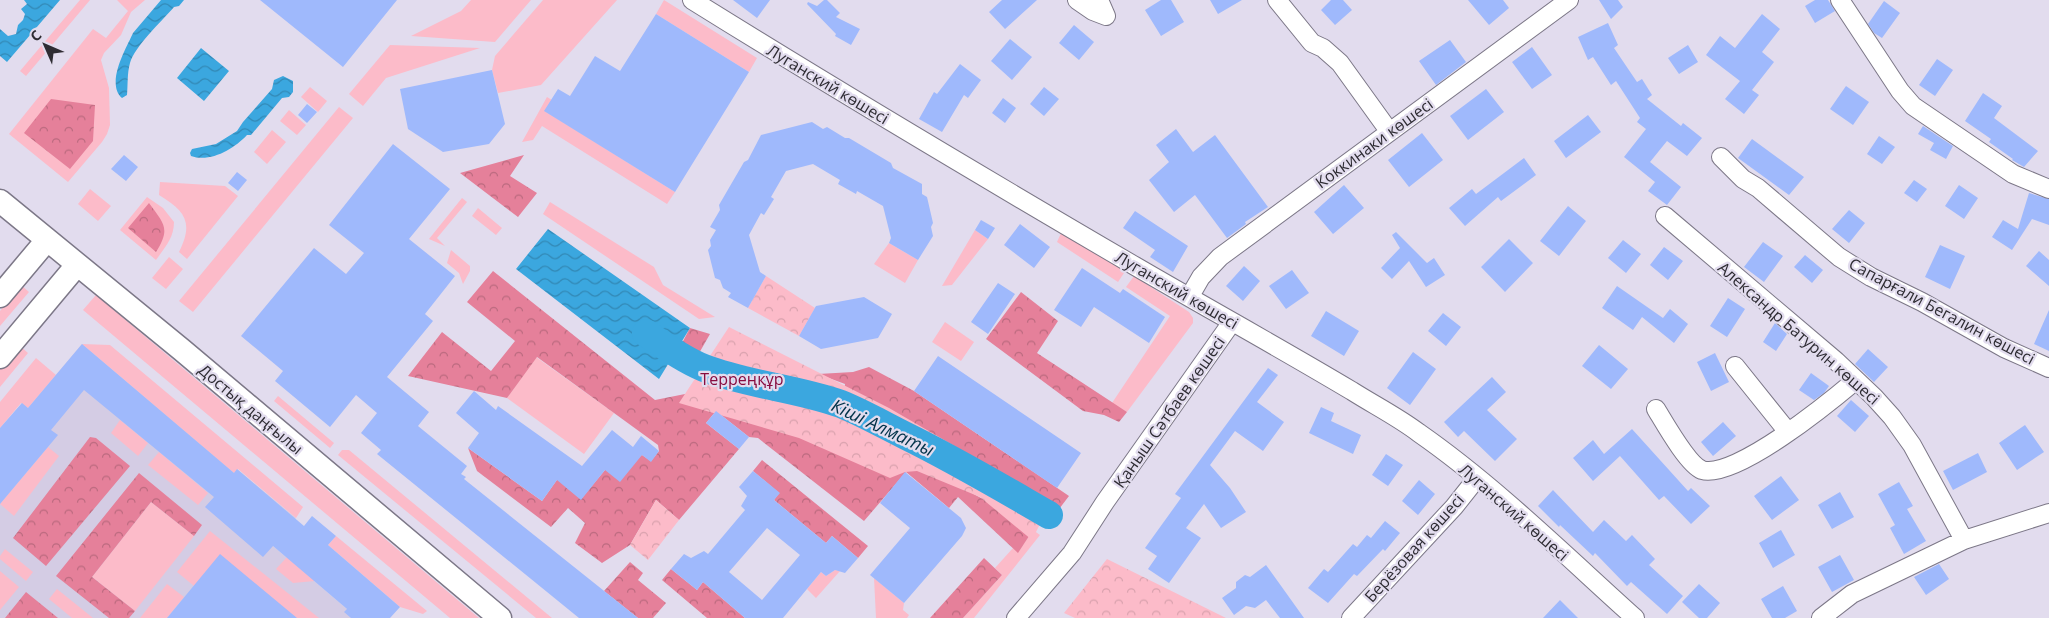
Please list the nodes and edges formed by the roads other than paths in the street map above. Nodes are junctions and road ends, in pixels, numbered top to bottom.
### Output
1 (692, 0) edge
2 (1076, 0) edge
3 (1099, 0) edge
4 (1277, 0) edge
5 (1569, 0) edge
6 (1840, 0) edge
7 (1389, 131) junction
8 (1720, 158) dead end
9 (2049, 189) edge
10 (0, 201) edge
11 (1665, 216) dead end
12 (46, 240) junction
13 (76, 265) junction
14 (0, 296) edge
15 (1190, 296) junction
16 (1232, 322) junction
17 (0, 357) edge
18 (1735, 366) dead end
19 (2049, 368) edge
20 (1856, 380) junction
21 (1656, 409) dead end
22 (1788, 432) junction
23 (1476, 478) junction
24 (2049, 513) edge
25 (1964, 540) junction
26 (500, 618) edge
27 (1016, 618) edge
28 (1351, 618) edge
29 (1634, 618) edge
30 (1821, 618) edge

1 - 15 street, Луганский көшесі
2 - 3 street
4 - 7 street
5 - 7 street, Коккинаки көшесі
6 - 9 street
7 - 15 street, Коккинаки көшесі
8 - 19 street, Сапарғали Бегалин көшесі
10 - 12 main road, Достық даңғылы
11 - 20 street, Александр Батурин көшесі
12 - 13 main road, Достық даңғылы
12 - 14 main road
13 - 17 main road
13 - 26 main road, Достық даңғылы
15 - 16 street, Луганский көшесі
16 - 23 street, Луганский көшесі
16 - 27 street, Қаныш Сәтбаев көшесі
18 - 22 street
20 - 22 street
20 - 25 street, Александр Батурин көшесі
21 - 22 street
23 - 28 street, Берёзовая көшесі
23 - 29 street, Луганский көшесі
24 - 25 street
25 - 30 street

